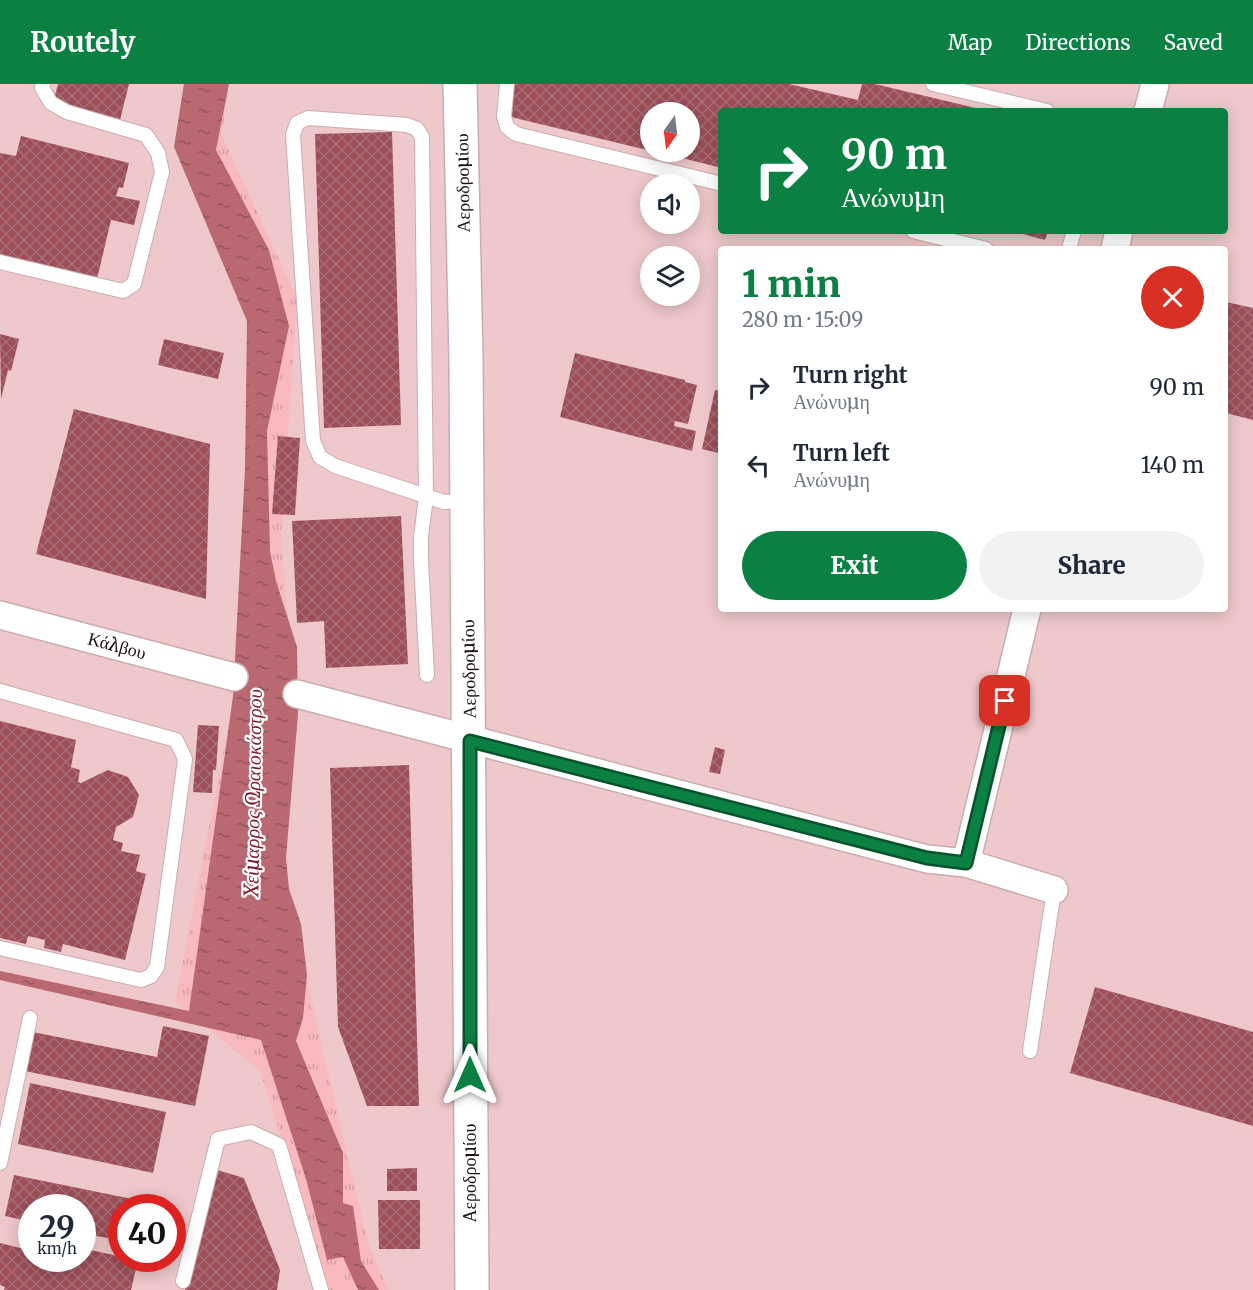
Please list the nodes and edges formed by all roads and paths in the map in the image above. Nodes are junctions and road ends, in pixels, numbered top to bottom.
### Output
1 (43, 84) edge
2 (460, 84) edge
3 (507, 84) edge
4 (933, 84) edge
5 (1155, 84) edge
6 (1034, 108) edge
7 (1149, 108) edge
8 (718, 183) edge
9 (925, 234) edge
10 (975, 246) edge
11 (0, 262) edge
12 (426, 497) junction
13 (466, 501) junction
14 (1026, 612) edge
15 (0, 615) edge
16 (427, 675) dead end
17 (234, 677) dead end
18 (0, 691) edge
19 (297, 694) dead end
20 (470, 741) junction
21 (966, 863) junction
22 (1054, 890) joint
23 (0, 948) edge
24 (30, 1018) dead end
25 (1030, 1052) dead end
26 (0, 1163) edge
27 (183, 1281) dead end
28 (321, 1290) edge
29 (472, 1290) edge

1 - 11 lane
2 - 13 street, Αεροδρομίου
3 - 8 lane
4 - 6 lane
5 - 7 street
9 - 10 lane
12 - 12 lane
12 - 13 lane
12 - 16 lane
13 - 20 street, Αεροδρομίου
14 - 21 street
15 - 17 street, Κάλβου
18 - 23 lane
19 - 20 street
20 - 21 street
20 - 29 street, Αεροδρομίου
21 - 22 street
22 - 25 lane
24 - 26 lane
27 - 28 lane

